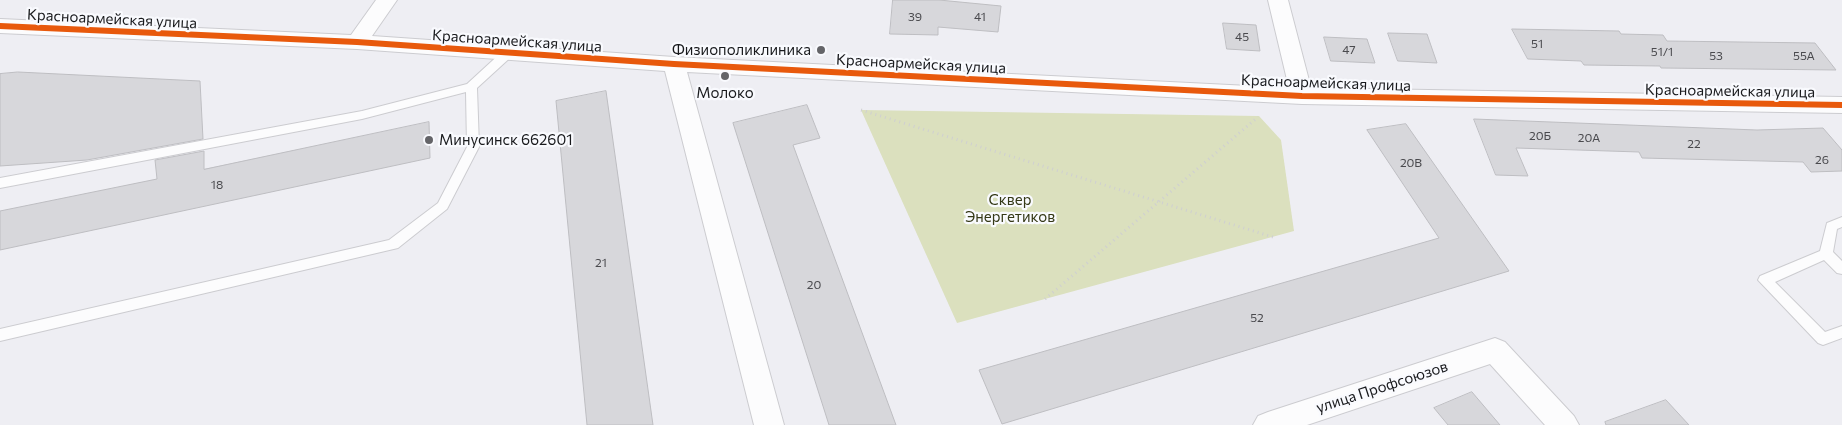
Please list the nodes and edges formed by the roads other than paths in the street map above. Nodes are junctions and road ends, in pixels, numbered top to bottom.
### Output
1 (387, 0) edge
2 (1278, 0) edge
3 (0, 26) edge
4 (357, 42) junction
5 (508, 53) junction
6 (674, 64) junction
7 (471, 87) junction
8 (1302, 96) junction
9 (1842, 105) edge
10 (0, 183) edge
11 (1842, 222) edge
12 (1826, 254) junction
13 (1842, 269) edge
14 (1842, 332) edge
15 (0, 335) edge
16 (769, 425) edge
17 (1268, 425) edge
18 (1564, 425) edge

1 - 4 street
2 - 8 street
3 - 4 street, Красноармейская улица
4 - 5 street, Красноармейская улица
5 - 6 street, Красноармейская улица
5 - 7 lane
6 - 8 street, Красноармейская улица
6 - 16 street
7 - 10 lane
7 - 15 lane
8 - 9 street, Красноармейская улица
11 - 12 lane
12 - 13 lane
12 - 14 lane
17 - 18 street, улица Профсоюзов

